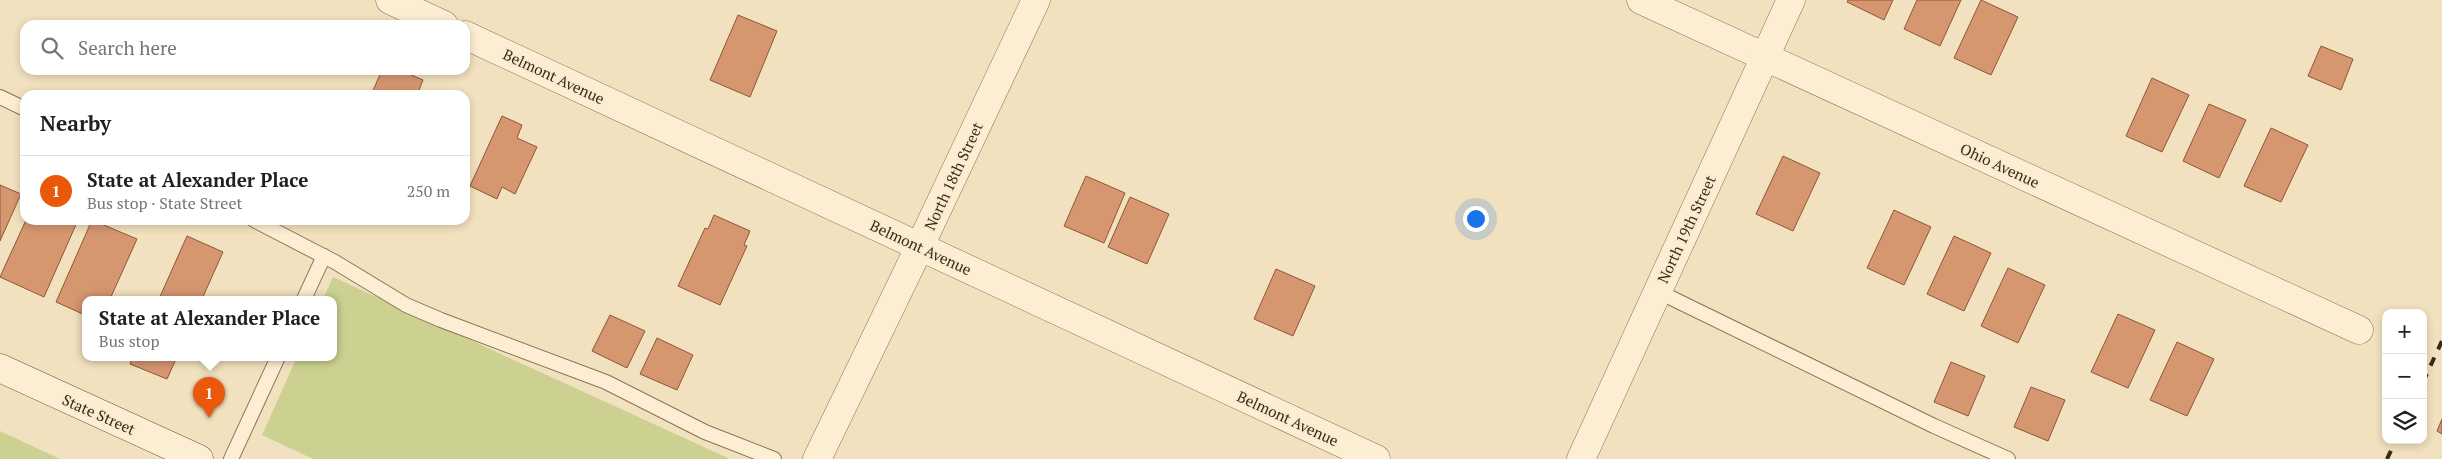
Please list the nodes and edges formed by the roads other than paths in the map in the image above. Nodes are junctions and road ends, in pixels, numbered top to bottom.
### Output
1 (390, 0) edge
2 (1036, 0) edge
3 (1641, 0) edge
4 (1791, 0) edge
5 (433, 20) edge
6 (470, 37) edge
7 (1765, 57) junction
8 (0, 97) edge
9 (20, 107) edge
10 (264, 225) edge
11 (920, 246) junction
12 (324, 256) junction
13 (1657, 291) junction
14 (305, 296) edge
15 (2359, 330) dead end
16 (276, 361) edge
17 (0, 368) edge
18 (199, 459) edge
19 (231, 459) edge
20 (774, 459) edge
21 (817, 459) edge
22 (1376, 459) edge
23 (1581, 459) edge
24 (2008, 459) edge

1 - 5 street
2 - 11 street, North 18th Street
3 - 7 street, Ohio Avenue
4 - 7 street, North 19th Street
6 - 11 street, Belmont Avenue
7 - 13 street, North 19th Street
7 - 15 street, Ohio Avenue
8 - 9 lane
10 - 12 lane
11 - 21 street, North 18th Street
11 - 22 street, Belmont Avenue
12 - 14 lane
12 - 20 lane
13 - 23 street, North 19th Street
13 - 24 lane
16 - 19 lane
17 - 18 street, State Street

